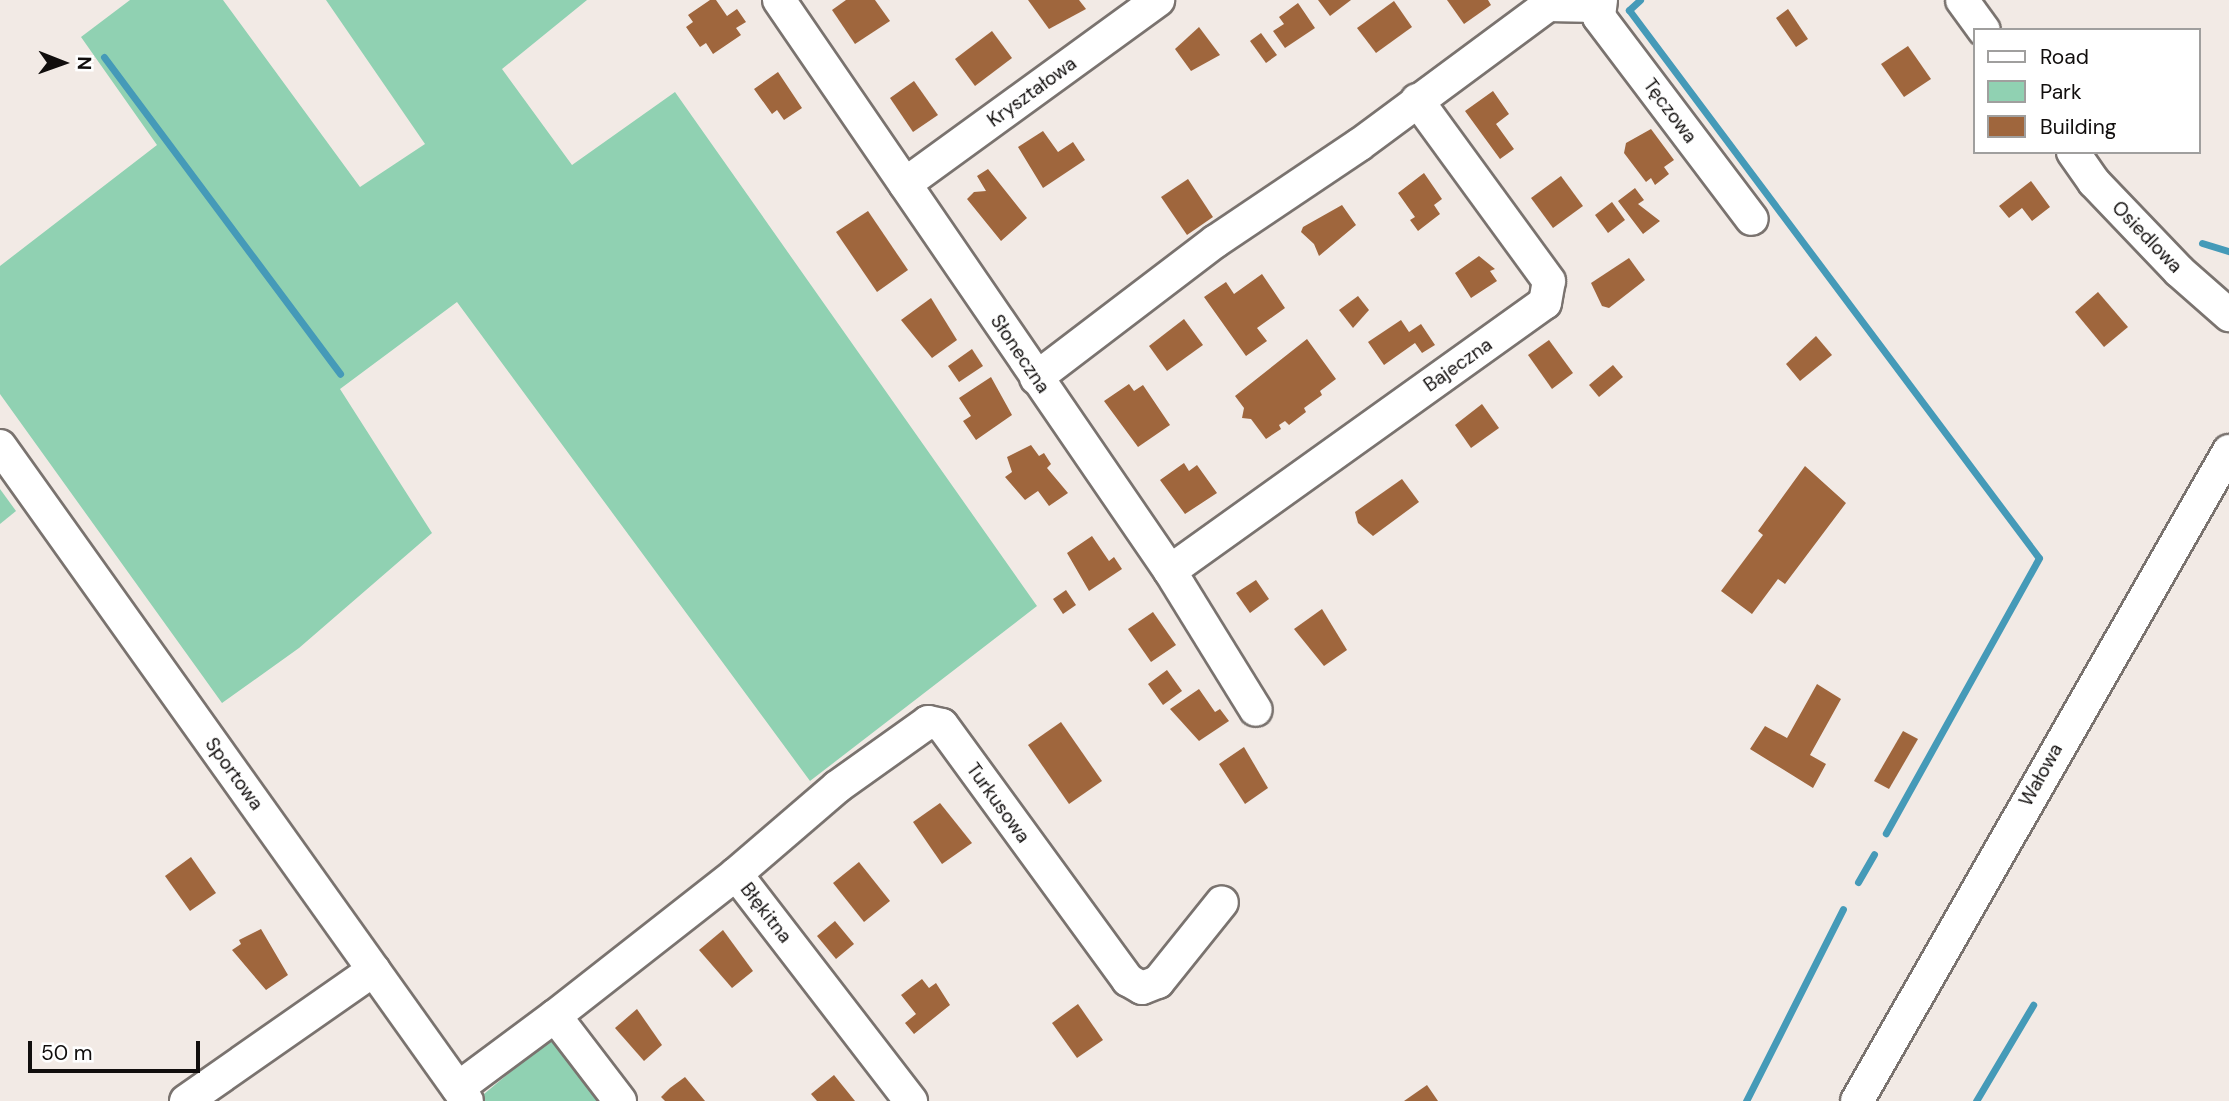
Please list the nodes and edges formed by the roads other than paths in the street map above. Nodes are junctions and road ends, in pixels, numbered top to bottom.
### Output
1 (779, 0) edge
2 (1158, 0) edge
3 (1962, 0) edge
4 (1599, 3) edge
5 (1983, 28) edge
6 (1417, 100) junction
7 (2074, 154) edge
8 (905, 184) junction
9 (1752, 219) dead end
10 (2229, 315) edge
11 (1036, 378) junction
12 (0, 446) edge
13 (2229, 451) edge
14 (1170, 571) junction
15 (1256, 710) dead end
16 (736, 874) junction
17 (1222, 902) dead end
18 (374, 970) junction
19 (555, 1016) junction
20 (463, 1094) edge
21 (186, 1101) edge
22 (620, 1101) edge
23 (911, 1101) edge
24 (1857, 1101) edge

1 - 8 street, Słoneczna
2 - 8 street, Kryształowa
3 - 5 street
4 - 6 street
4 - 9 street, Tęczowa
6 - 11 street
6 - 14 street, Bajeczna
7 - 10 street, Osiedlowa
8 - 11 street, Słoneczna
11 - 14 street, Słoneczna
12 - 18 street, Sportowa
13 - 24 street, Wałowa
14 - 15 street, Słoneczna
16 - 17 street, Turkusowa
16 - 19 street, Błękitna
16 - 23 street, Błękitna
18 - 20 street, Sportowa
18 - 21 street
19 - 20 street, Błękitna
19 - 22 street

